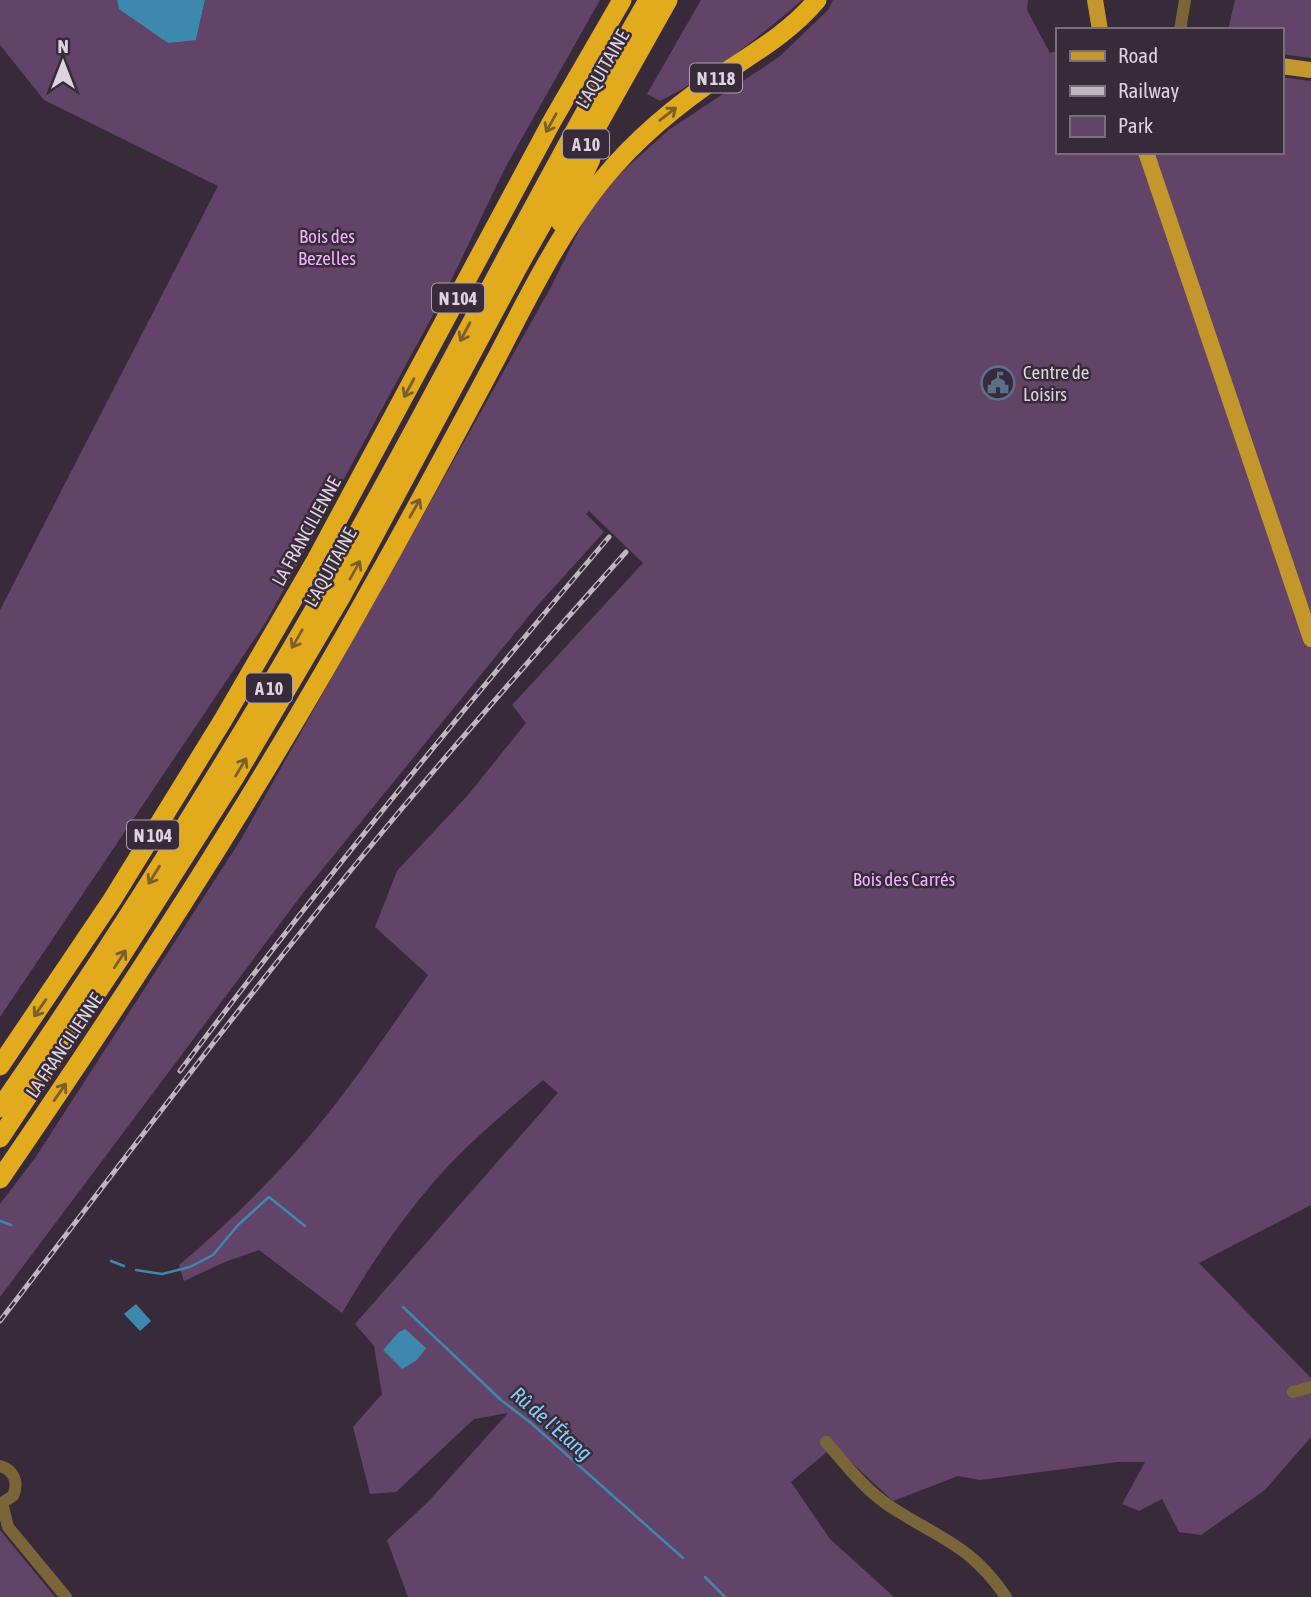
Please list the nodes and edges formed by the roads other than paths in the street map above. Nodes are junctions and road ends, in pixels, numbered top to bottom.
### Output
1 (621, 0) edge
2 (648, 0) edge
3 (668, 0) edge
4 (817, 0) edge
5 (1095, 0) edge
6 (1185, 0) edge
7 (655, 22) junction
8 (1102, 28) edge
9 (1180, 28) edge
10 (1283, 66) edge
11 (1311, 70) edge
12 (1147, 154) edge
13 (538, 279) junction
14 (1311, 639) edge
15 (0, 1066) edge
16 (0, 1108) edge
17 (0, 1138) edge
18 (0, 1179) edge
19 (1311, 1387) edge
20 (1293, 1392) dead end
21 (826, 1442) dead end
22 (0, 1465) edge
23 (1, 1504) edge
24 (66, 1597) edge
25 (1006, 1597) edge

1 -> 15 highway, LA FRANCILIENNE / N 104
2 -> 16 highway, L'AQUITAINE / A 10
3 - 7 highway, L'AQUITAINE / A 10
13 -> 4 highway, N 118
5 - 8 main road
6 - 9 street
7 - 13 highway
17 -> 7 highway, L'AQUITAINE / A 10
10 - 11 main road
12 - 14 main road
18 -> 13 highway, LA FRANCILIENNE
19 - 20 street
21 - 25 street
22 - 23 street
23 - 24 street

